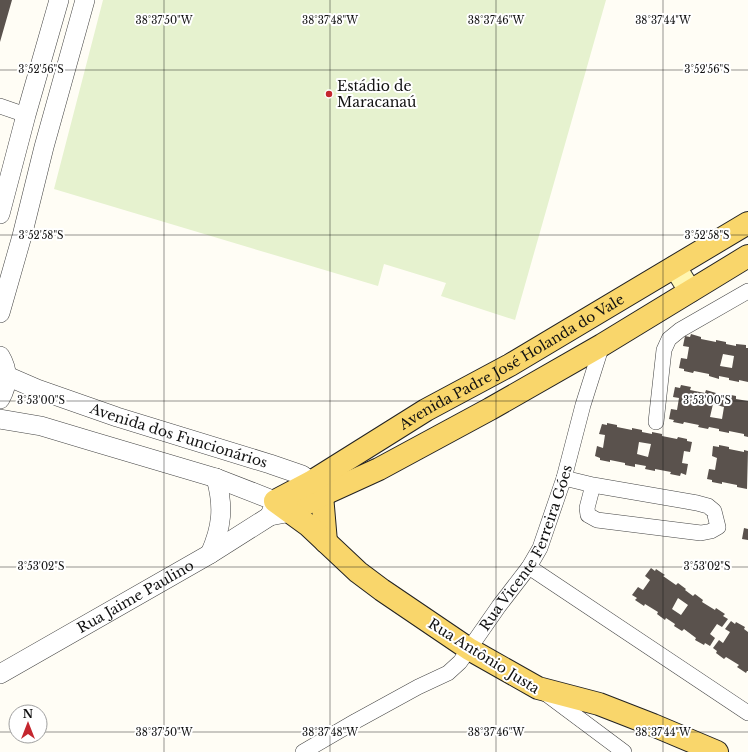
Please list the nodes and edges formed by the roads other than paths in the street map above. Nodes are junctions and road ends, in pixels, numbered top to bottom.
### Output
1 (59, 0) edge
2 (85, 0) edge
3 (0, 106) edge
4 (26, 114) junction
5 (0, 214) edge
6 (748, 223) edge
7 (748, 256) edge
8 (675, 267) junction
9 (690, 291) junction
10 (748, 291) edge
11 (0, 313) edge
12 (602, 345) junction
13 (0, 356) edge
14 (7, 376) junction
15 (0, 399) edge
16 (0, 419) edge
17 (656, 422) dead end
18 (216, 478) junction
19 (564, 478) junction
20 (593, 485) junction
21 (316, 489) junction
22 (279, 510) junction
23 (326, 542) junction
24 (210, 554) junction
25 (529, 568) junction
26 (469, 649) junction
27 (0, 674) edge
28 (538, 688) junction
29 (748, 713) edge
30 (303, 752) edge
31 (624, 752) edge
32 (717, 752) edge

1 - 4 street
2 - 11 street
3 - 4 street
4 - 5 street
6 - 8 main road, Avenida Padre José Holanda do Vale
7 - 9 main road, Avenida Padre José Holanda do Vale
8 - 9 main road
8 - 21 main road, Avenida Padre José Holanda do Vale
9 - 12 main road, Avenida Padre José Holanda do Vale
10 - 17 street
12 - 19 street, Rua Vicente Ferreira Góes
12 - 21 main road, Avenida Padre José Holanda do Vale
13 - 14 street
14 - 15 street
14 - 21 street, Avenida dos Funcionários
16 - 18 street
18 - 22 street
18 - 24 street
19 - 20 street
19 - 25 street, Rua Vicente Ferreira Góes
20 - 20 street
21 - 22 main road, Avenida Padre José Holanda do Vale
21 - 23 main road
22 - 23 main road, Rua Antônio Justa
22 - 24 street, Rua Jaime Paulino
23 - 26 main road, Rua Antônio Justa
24 - 27 street, Rua Jaime Paulino
25 - 26 street, Rua Vicente Ferreira Góes
25 - 29 street
26 - 28 main road, Rua Antônio Justa
26 - 30 street, Rua Vicente Ferreira Góes
28 - 31 street, Rua Antônio Justa
28 - 32 main road

